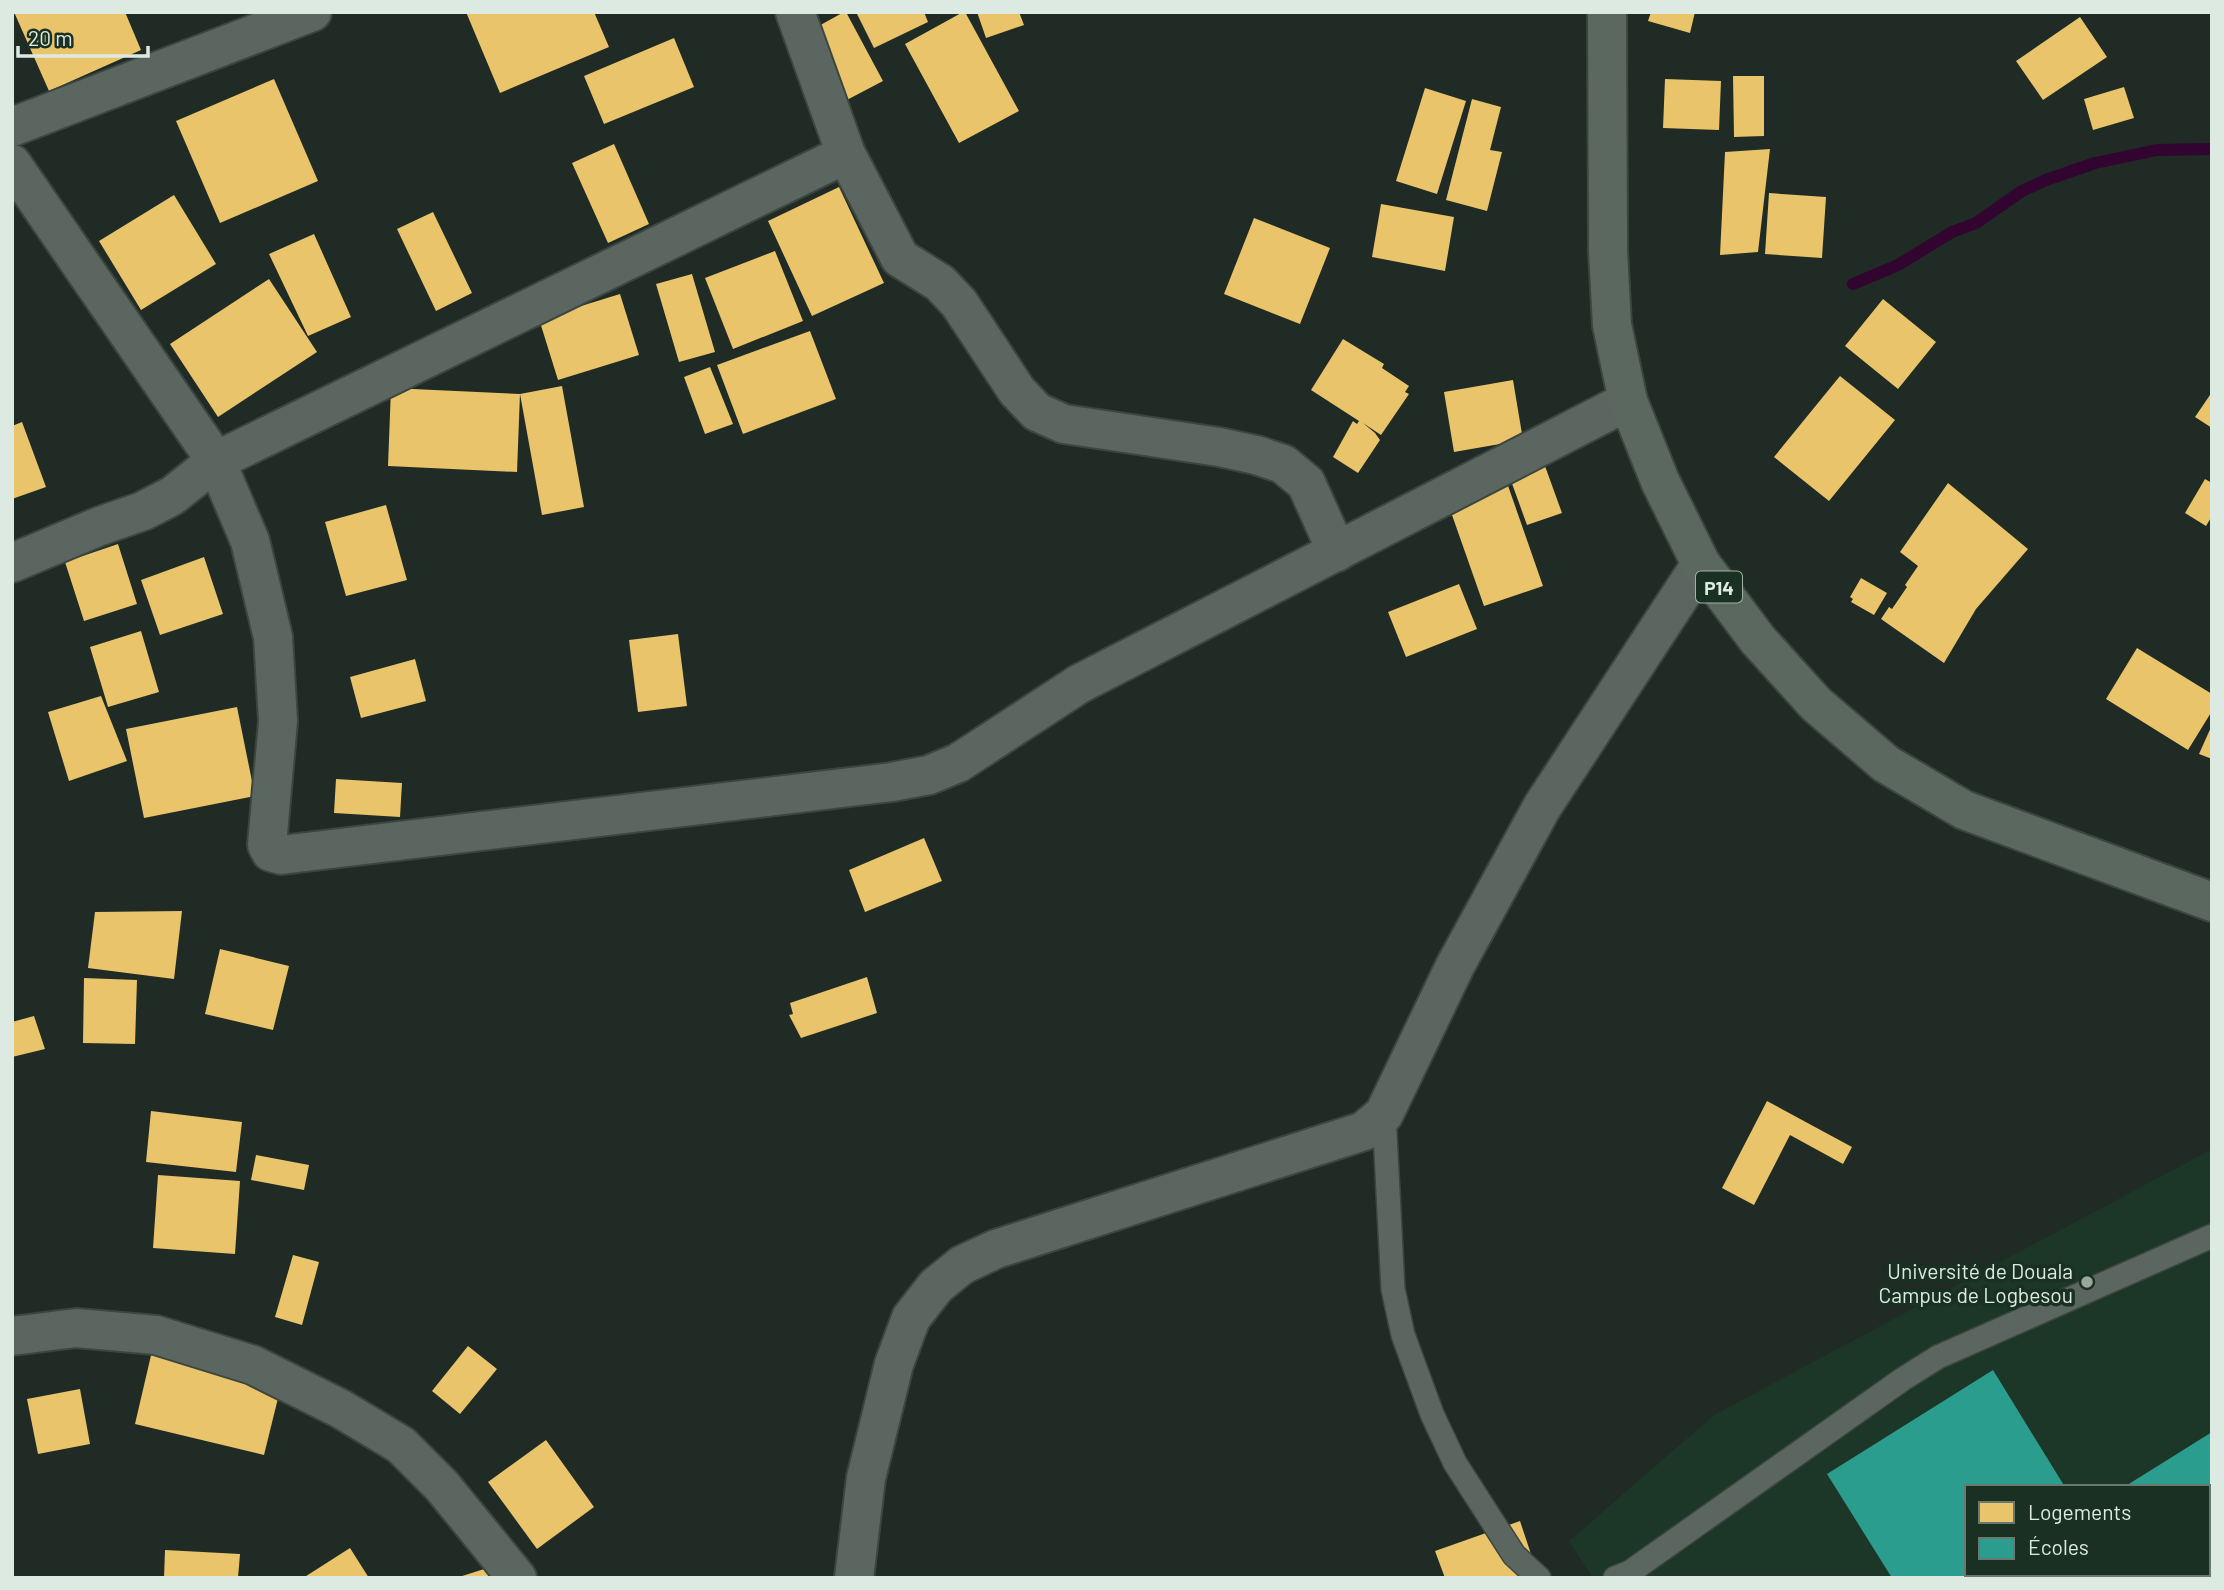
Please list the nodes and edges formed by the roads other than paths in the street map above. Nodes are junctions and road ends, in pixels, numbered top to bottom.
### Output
1 (312, 12) edge
2 (795, 12) edge
3 (1607, 12) edge
4 (12, 127) edge
5 (846, 154) junction
6 (12, 164) edge
7 (1628, 401) junction
8 (216, 461) junction
9 (1337, 552) junction
10 (12, 563) edge
11 (1701, 564) junction
12 (2212, 902) edge
13 (1384, 1114) junction
14 (2212, 1236) edge
15 (12, 1336) edge
16 (517, 1578) edge
17 (854, 1578) edge
18 (1539, 1578) edge
19 (1615, 1578) edge

1 - 4 street
2 - 5 street
3 - 7 main road, P14
5 - 8 street
5 - 9 street
6 - 8 street
7 - 9 street
7 - 11 main road, P14
8 - 9 street
8 - 10 street
11 - 12 main road, P14
11 - 13 street
13 - 17 street
13 - 18 lane
14 - 19 lane
15 - 16 street

